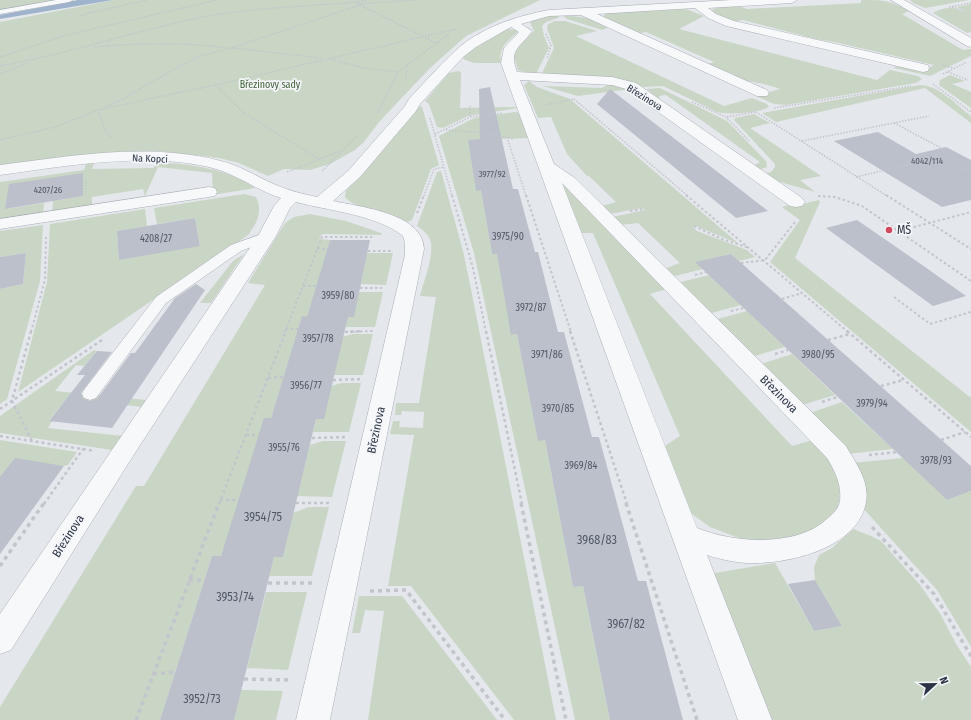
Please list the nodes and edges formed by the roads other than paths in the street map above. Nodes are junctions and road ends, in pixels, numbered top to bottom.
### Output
1 (69, 0) edge
2 (792, 0) edge
3 (896, 0) edge
4 (724, 2) edge
5 (697, 5) junction
6 (583, 11) junction
7 (0, 12) edge
8 (511, 23) junction
9 (971, 43) edge
10 (923, 68) dead end
11 (512, 76) junction
12 (762, 93) dead end
13 (547, 166) junction
14 (0, 170) edge
15 (209, 192) dead end
16 (290, 195) junction
17 (793, 200) road end
18 (321, 202) junction
19 (0, 224) edge
20 (267, 236) junction
21 (90, 394) dead end
22 (685, 535) junction
23 (0, 640) edge
24 (313, 720) edge
25 (755, 720) edge

1 - 7 lane
2 - 4 street
3 - 9 street
4 - 5 street
5 - 6 street
5 - 10 street
6 - 8 street
6 - 12 street
8 - 11 street
8 - 18 street
11 - 13 street
11 - 17 street, Březinova
13 - 22 street
13 - 22 street, Březinova
14 - 16 street, Na Kopci
15 - 19 street
16 - 18 street
16 - 20 street, Březinova
18 - 24 street, Březinova
20 - 21 lane
20 - 23 street, Březinova
22 - 25 street

